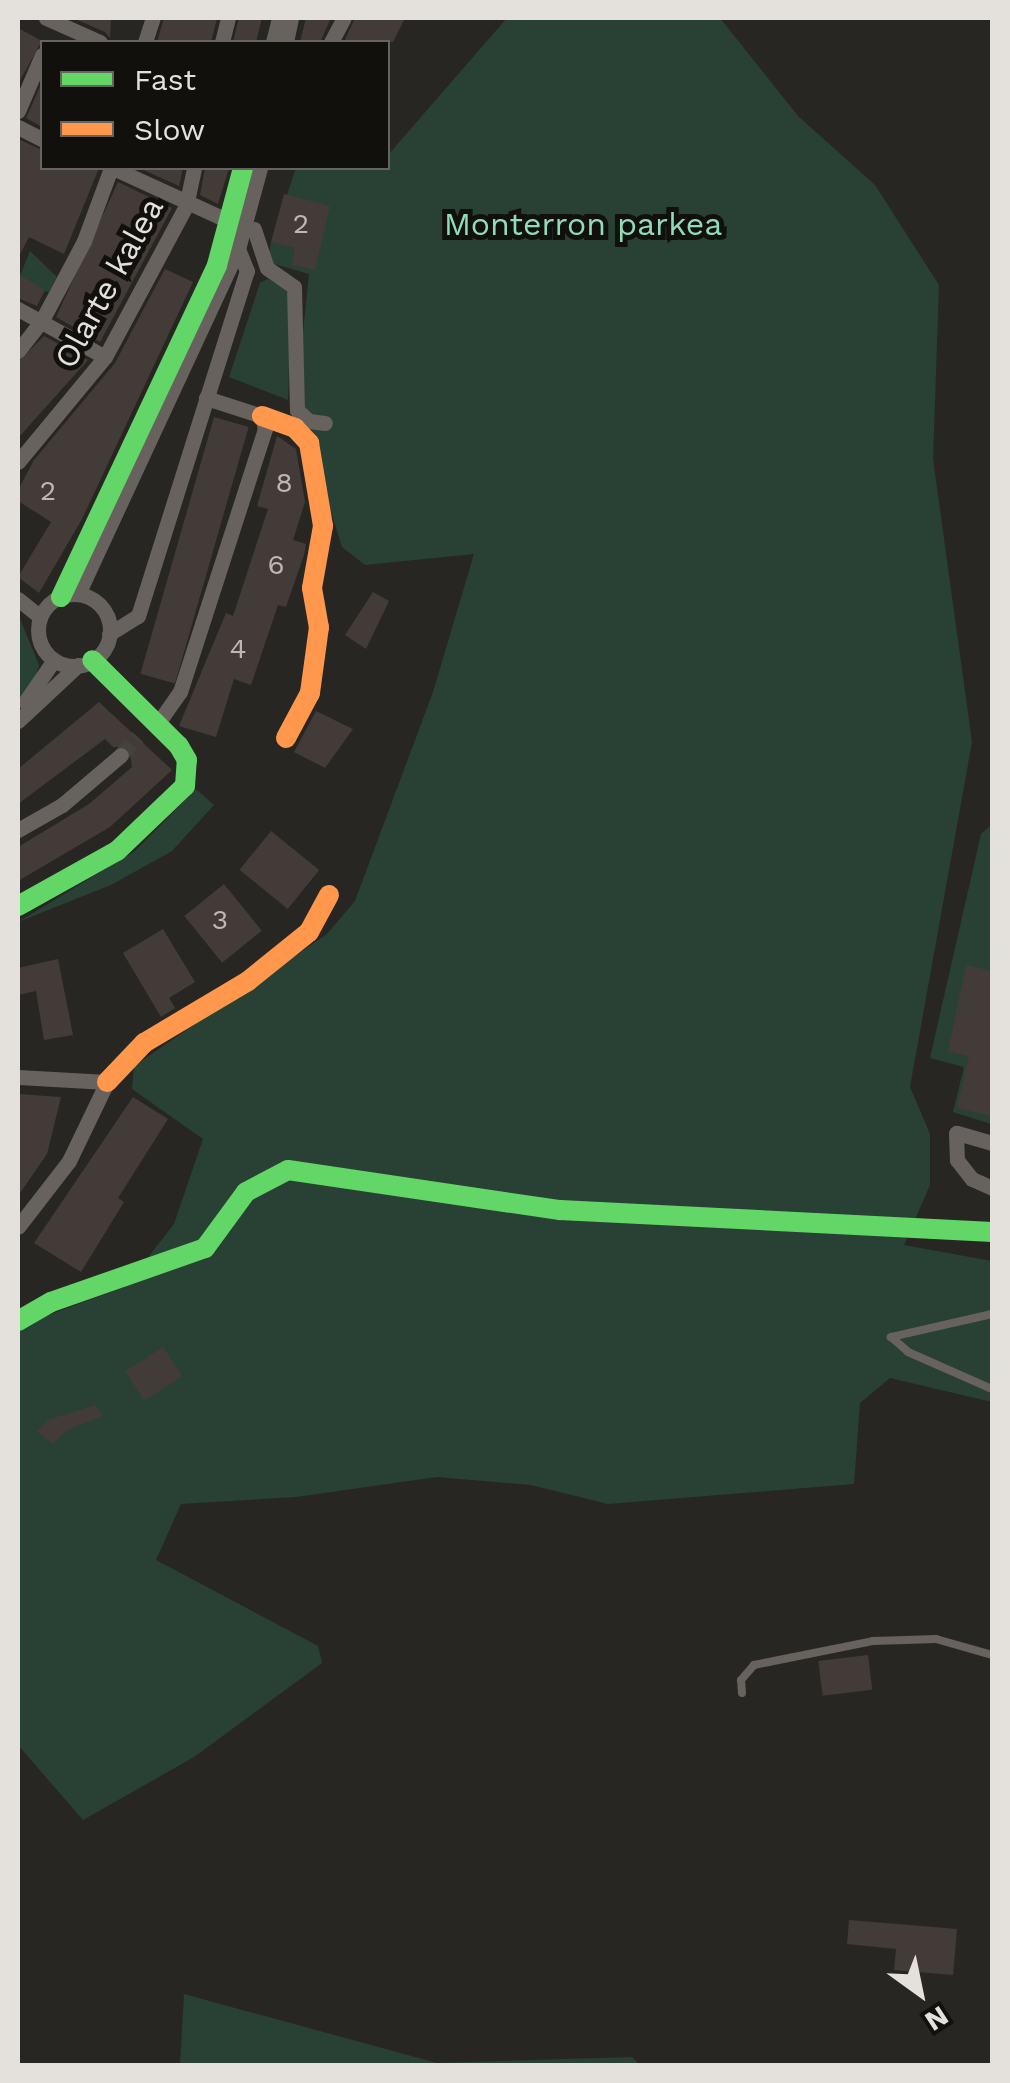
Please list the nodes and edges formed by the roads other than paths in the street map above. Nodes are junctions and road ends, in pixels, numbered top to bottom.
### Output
1 (344, 18) edge
2 (53, 20) edge
3 (96, 40) edge
4 (332, 40) edge
5 (40, 60) edge
6 (18, 110) edge
7 (18, 126) edge
8 (40, 138) edge
9 (111, 170) edge
10 (116, 170) edge
11 (194, 170) edge
12 (244, 170) edge
13 (262, 170) edge
14 (186, 206) junction
15 (231, 222) junction
16 (254, 229) dead end
17 (238, 250) junction
18 (18, 308) edge
19 (41, 322) junction
20 (18, 351) edge
21 (105, 356) junction
22 (206, 398) junction
23 (262, 416) junction
24 (324, 423) dead end
25 (18, 462) edge
26 (69, 596) junction
27 (21, 602) edge
28 (40, 617) junction
29 (109, 634) junction
30 (54, 660) junction
31 (85, 663) junction
32 (18, 708) edge
33 (18, 720) edge
34 (158, 723) junction
35 (286, 738) dead end
36 (120, 755) tunnel mouth
37 (18, 830) edge
38 (329, 894) dead end
39 (18, 906) edge
40 (18, 1078) edge
41 (108, 1082) junction
42 (992, 1143) edge
43 (992, 1188) edge
44 (18, 1227) edge
45 (992, 1232) edge
46 (992, 1314) edge
47 (18, 1321) edge
48 (992, 1390) edge
49 (992, 1656) edge
50 (742, 1693) dead end

1 - 4 street
2 - 3 street
5 - 6 street
7 - 8 street
9 - 19 street
10 - 14 street
11 - 14 street, Olarte kalea
12 - 15 street
13 - 17 street
14 - 15 street
14 - 21 street, Olarte kalea
15 - 26 street
16 - 24 street
17 - 22 street
17 - 26 street
18 - 19 street
19 - 20 street
19 - 21 street
21 - 25 street, Olarte kalea
22 - 23 street
22 - 29 street
23 - 34 street
23 - 35 street
26 - 28 street
26 - 29 street
27 - 28 street
28 - 30 street
29 - 31 street
30 - 31 street
30 - 32 street
31 - 33 street
31 - 34 street
34 - 39 street
36 - 37 street
38 - 41 street
40 - 41 street
41 - 44 street
42 - 43 street
45 - 47 street
46 - 48 lane
49 - 50 lane

